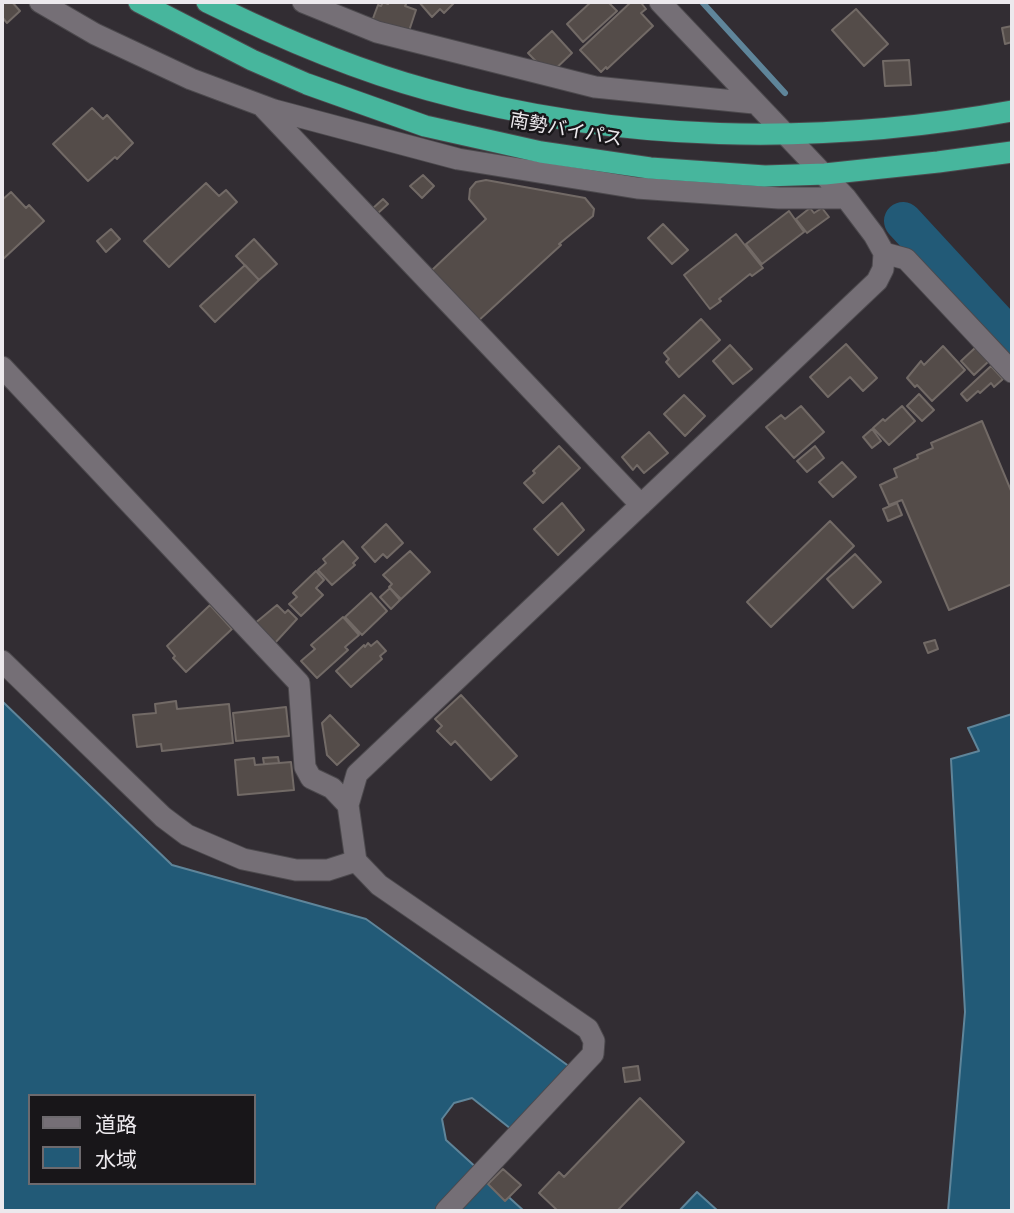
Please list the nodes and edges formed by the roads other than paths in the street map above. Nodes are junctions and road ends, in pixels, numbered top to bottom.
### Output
1 (40, 2) edge
2 (139, 2) edge
3 (208, 2) edge
4 (303, 2) edge
5 (660, 2) edge
6 (754, 103) junction
7 (261, 105) junction
8 (1012, 111) edge
9 (782, 133) junction
10 (1012, 152) edge
11 (825, 174) junction
12 (846, 198) junction
13 (884, 253) junction
14 (2, 367) edge
15 (1012, 372) edge
16 (641, 505) junction
17 (2, 661) edge
18 (348, 805) junction
19 (356, 860) junction
20 (446, 1211) edge

1 - 7 street
2 - 11 highway, 南勢バイパス
3 - 9 highway, 南勢バイパス
4 - 6 street
5 - 6 street
6 - 9 street
7 - 12 street
7 - 16 street
8 - 9 highway, 南勢バイパス
9 - 11 street
10 - 11 highway, 南勢バイパス
11 - 12 street
12 - 13 street
13 - 15 street
13 - 16 street
14 - 18 street
16 - 18 street
17 - 19 street
18 - 19 street
19 - 20 street

